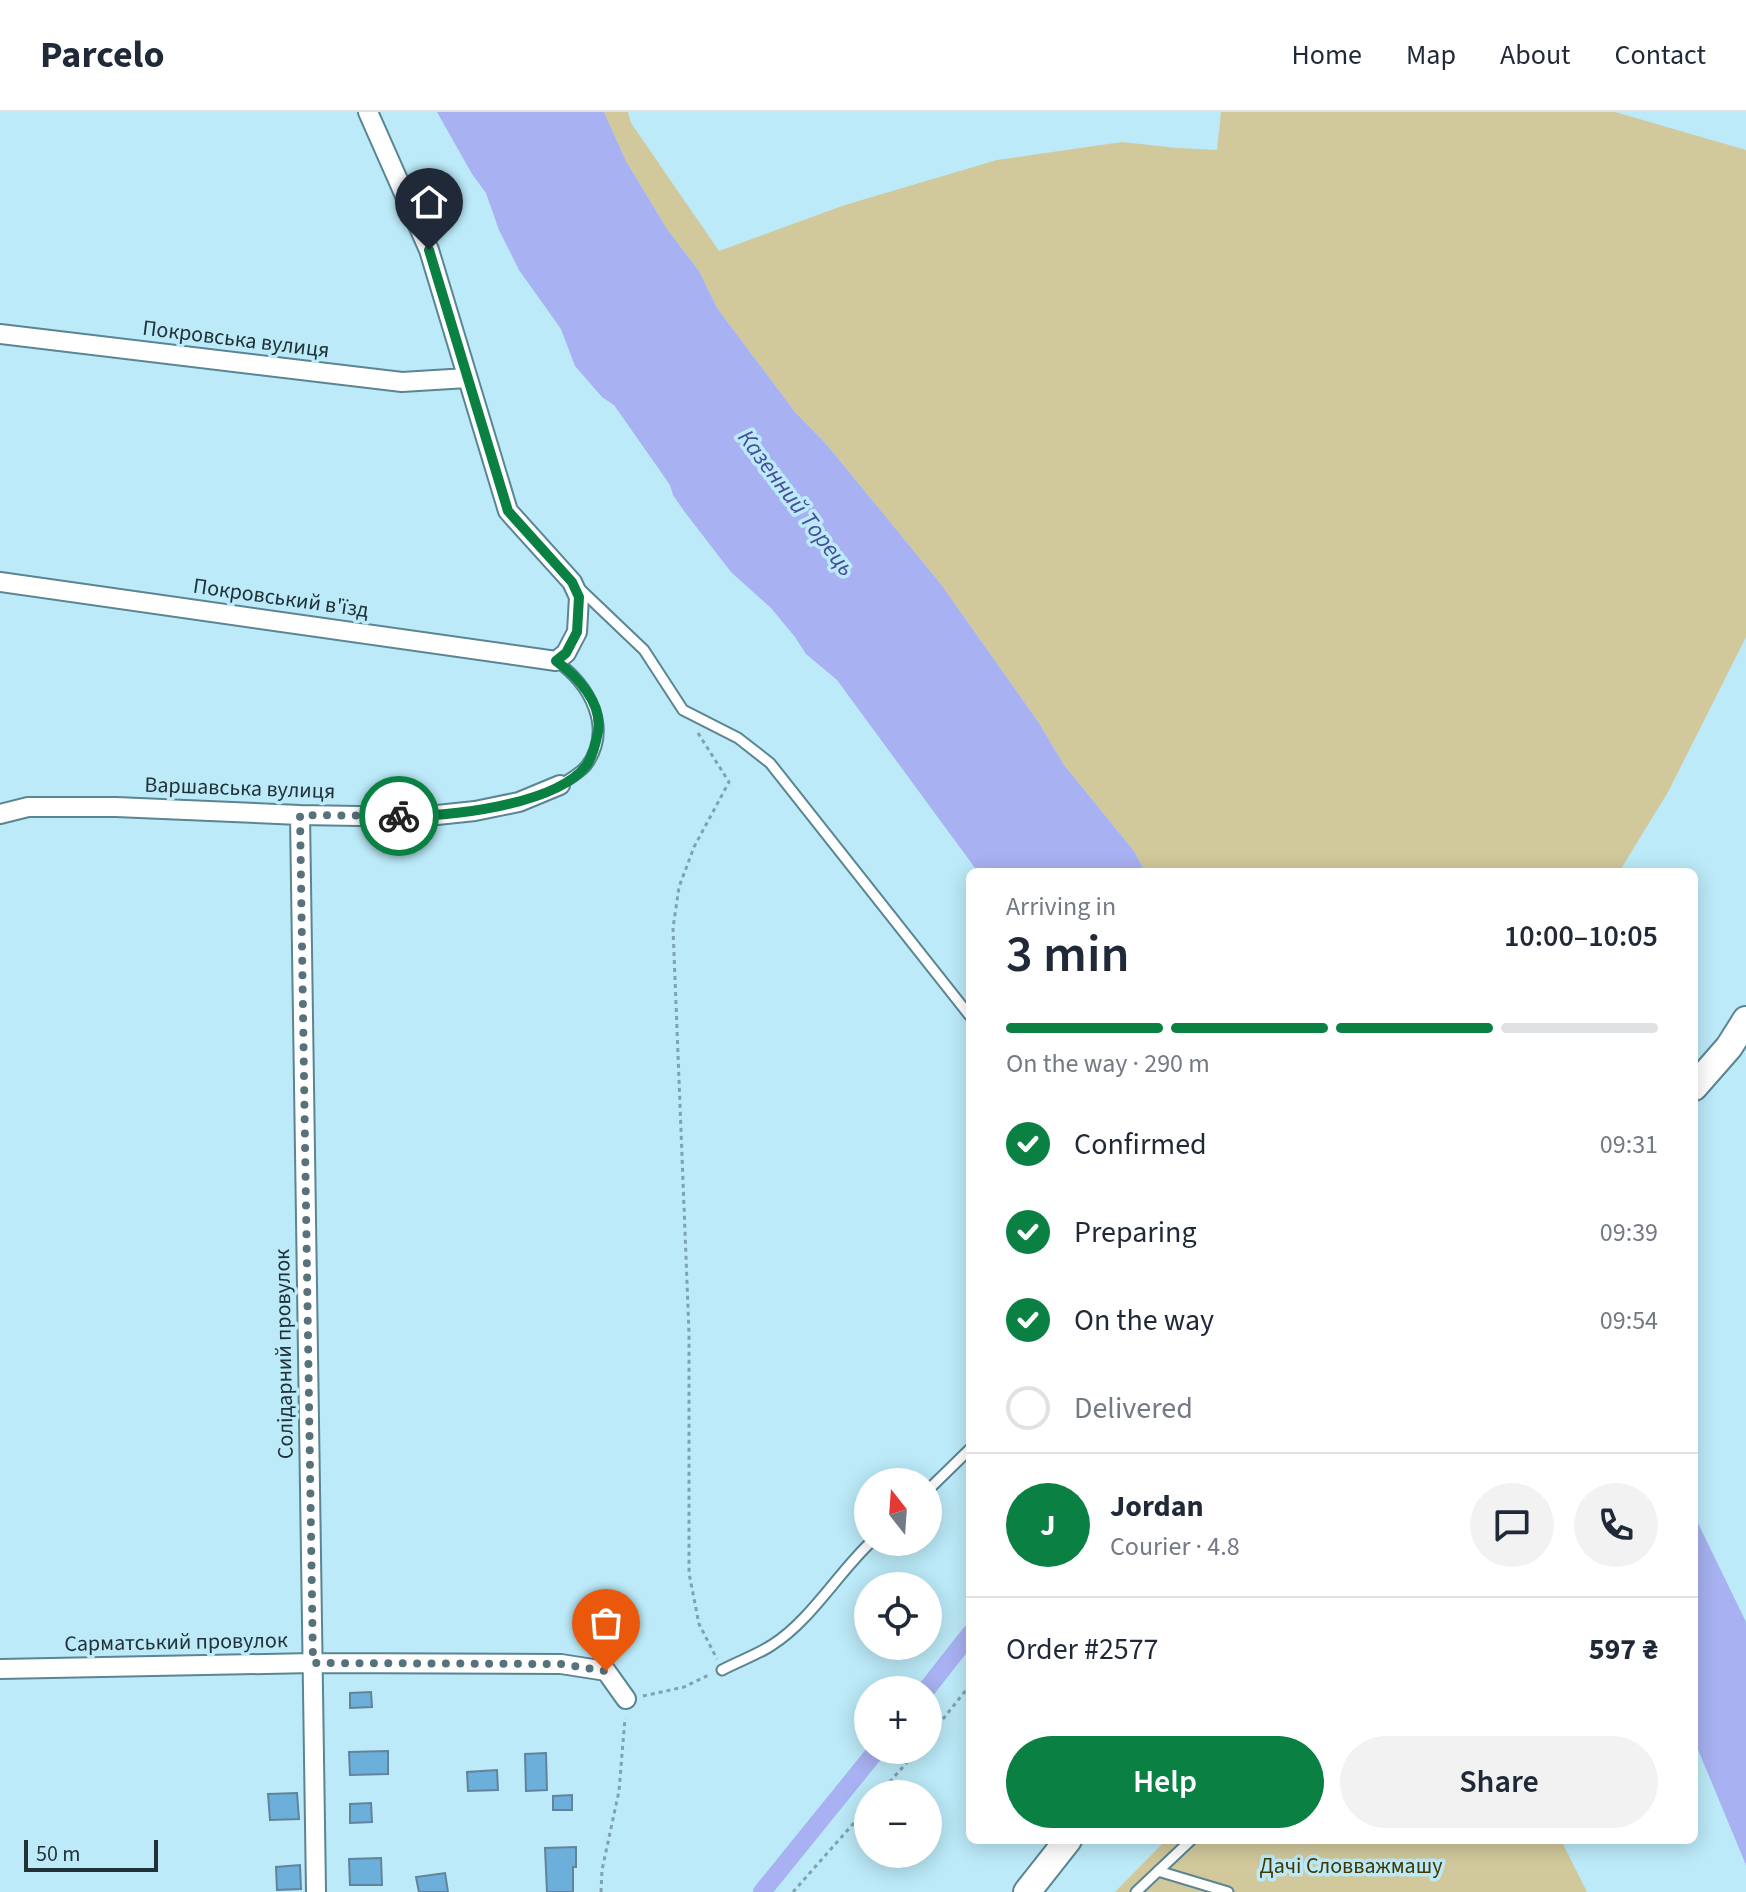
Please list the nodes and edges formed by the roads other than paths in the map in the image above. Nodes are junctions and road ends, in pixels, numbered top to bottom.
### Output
1 (368, 112) edge
2 (0, 334) edge
3 (467, 378) junction
4 (0, 582) edge
5 (572, 582) junction
6 (556, 661) junction
7 (560, 785) joint
8 (0, 814) edge
9 (300, 815) junction
10 (966, 1011) edge
11 (1746, 1020) edge
12 (1698, 1082) edge
13 (966, 1453) edge
14 (942, 1476) edge
15 (856, 1556) edge
16 (313, 1663) junction
17 (0, 1669) edge
18 (722, 1670) road end
19 (626, 1699) road end
20 (1065, 1844) edge
21 (1187, 1844) edge
22 (1158, 1871) junction
23 (316, 1892) edge
24 (1027, 1892) edge
25 (1136, 1892) edge
26 (1228, 1892) edge

1 - 3 street
2 - 3 street, Покровська вулиця
3 - 5 street
4 - 6 street, Покровський в'їзд
5 - 6 street
5 - 10 lane
6 - 7 lane, Варшавська вулиця
7 - 9 street, Варшавська вулиця
8 - 9 street, Варшавська вулиця
9 - 16 street, Солідарний провулок
11 - 12 street
13 - 14 lane
15 - 18 lane
16 - 17 street, Сарматський провулок
16 - 19 street, Сарматський провулок
16 - 23 street, Солідарний провулок
20 - 24 street
21 - 22 lane
22 - 25 lane
22 - 26 lane

